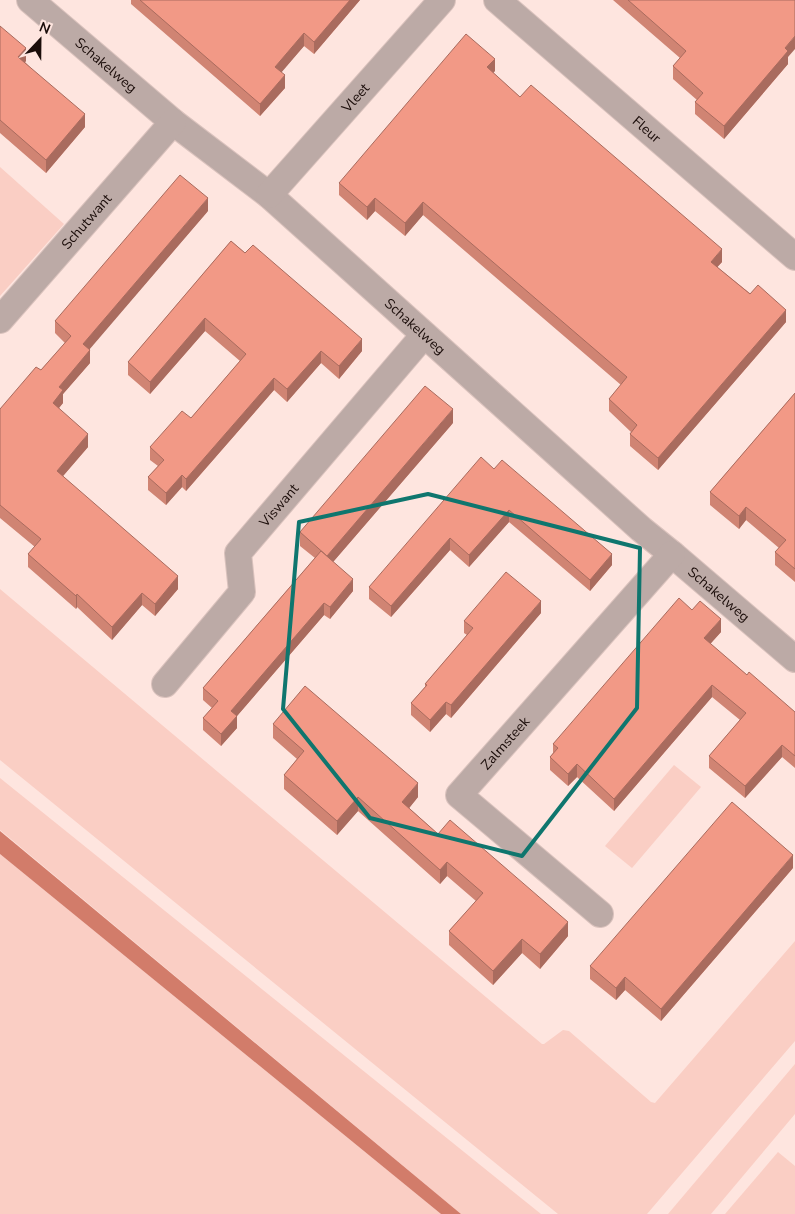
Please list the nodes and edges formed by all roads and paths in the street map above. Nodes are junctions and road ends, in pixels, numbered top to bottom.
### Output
1 (30, 0) edge
2 (442, 0) edge
3 (498, 0) edge
4 (173, 122) junction
5 (269, 195) junction
6 (795, 257) edge
7 (0, 320) edge
8 (424, 335) junction
9 (672, 554) junction
10 (795, 658) edge
11 (165, 684) dead end
12 (600, 914) dead end

1 - 4 street, Schakelweg
2 - 5 street, Vleet
3 - 6 street, Fleur
4 - 5 street, Schakelweg
4 - 7 street, Schutwant
5 - 8 street, Schakelweg
8 - 9 street, Schakelweg
8 - 11 street, Viswant
9 - 10 street, Schakelweg
9 - 12 street, Zalmsteek

